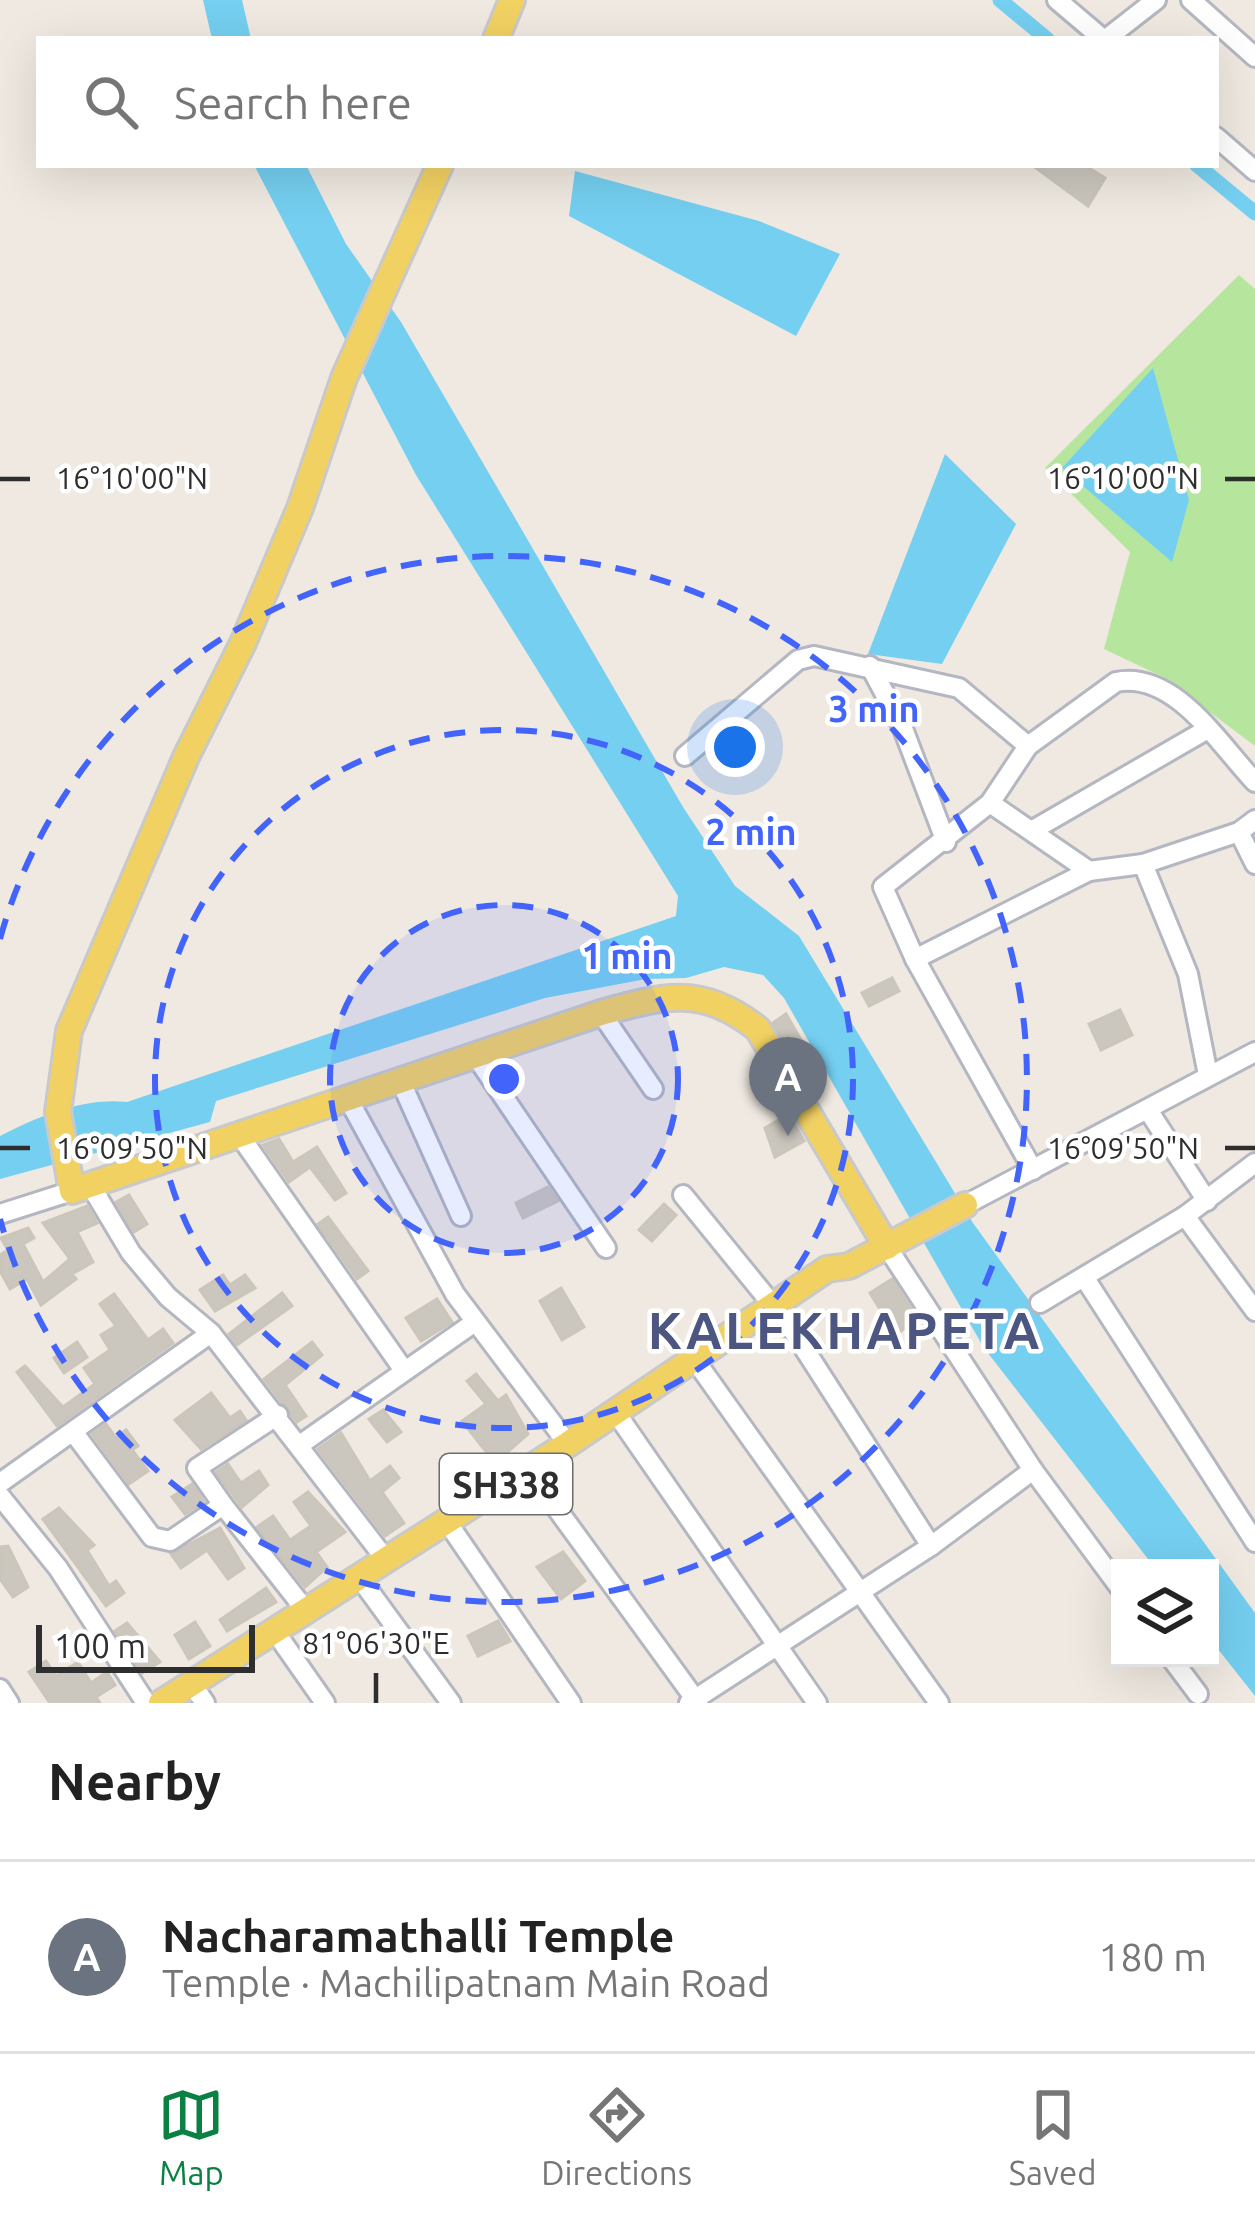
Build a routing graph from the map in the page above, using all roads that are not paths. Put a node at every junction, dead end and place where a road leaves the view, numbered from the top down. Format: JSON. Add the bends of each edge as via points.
{"nodes":[{"id":1,"x":512,"y":0,"type":"edge"},
{"id":2,"x":1057,"y":0,"type":"edge"},
{"id":3,"x":1156,"y":0,"type":"edge"},
{"id":4,"x":1191,"y":0,"type":"edge"},
{"id":5,"x":497,"y":36,"type":"edge"},
{"id":6,"x":1100,"y":36,"type":"edge"},
{"id":7,"x":1108,"y":36,"type":"edge"},
{"id":8,"x":1255,"y":57,"type":"edge"},
{"id":9,"x":1219,"y":140,"type":"edge"},
{"id":10,"x":439,"y":168,"type":"edge"},
{"id":11,"x":1255,"y":171,"type":"edge"},
{"id":12,"x":870,"y":666,"type":"junction"},
{"id":13,"x":1206,"y":730,"type":"junction"},
{"id":14,"x":1028,"y":746,"type":"junction"},
{"id":15,"x":685,"y":756,"type":"dead end"},
{"id":16,"x":1255,"y":782,"type":"edge"},
{"id":17,"x":990,"y":802,"type":"junction"},
{"id":18,"x":1247,"y":826,"type":"edge"},
{"id":19,"x":1033,"y":830,"type":"junction"},
{"id":20,"x":946,"y":842,"type":"junction"},
{"id":21,"x":1143,"y":864,"type":"junction"},
{"id":22,"x":1255,"y":864,"type":"edge"},
{"id":23,"x":1089,"y":871,"type":"junction"},
{"id":24,"x":915,"y":959,"type":"junction"},
{"id":25,"x":601,"y":1013,"type":"junction"},
{"id":26,"x":1255,"y":1052,"type":"edge"},
{"id":27,"x":475,"y":1055,"type":"junction"},
{"id":28,"x":1208,"y":1075,"type":"junction"},
{"id":29,"x":400,"y":1080,"type":"junction"},
{"id":30,"x":653,"y":1089,"type":"dead end"},
{"id":31,"x":347,"y":1097,"type":"junction"},
{"id":32,"x":1148,"y":1110,"type":"junction"},
{"id":33,"x":239,"y":1136,"type":"junction"},
{"id":34,"x":1255,"y":1162,"type":"edge"},
{"id":35,"x":1033,"y":1170,"type":"junction"},
{"id":36,"x":78,"y":1186,"type":"junction"},
{"id":37,"x":683,"y":1195,"type":"dead end"},
{"id":38,"x":1207,"y":1201,"type":"junction"},
{"id":39,"x":965,"y":1205,"type":"joint"},
{"id":40,"x":0,"y":1214,"type":"edge"},
{"id":41,"x":460,"y":1216,"type":"dead end"},
{"id":42,"x":1185,"y":1216,"type":"junction"},
{"id":43,"x":898,"y":1242,"type":"junction"},
{"id":44,"x":606,"y":1247,"type":"dead end"},
{"id":45,"x":1084,"y":1277,"type":"junction"},
{"id":46,"x":1040,"y":1303,"type":"dead end"},
{"id":47,"x":777,"y":1309,"type":"junction"},
{"id":48,"x":1255,"y":1311,"type":"edge"},
{"id":49,"x":475,"y":1322,"type":"junction"},
{"id":50,"x":211,"y":1333,"type":"junction"},
{"id":51,"x":403,"y":1369,"type":"junction"},
{"id":52,"x":702,"y":1370,"type":"junction"},
{"id":53,"x":278,"y":1415,"type":"junction"},
{"id":54,"x":623,"y":1423,"type":"junction"},
{"id":55,"x":74,"y":1433,"type":"junction"},
{"id":56,"x":301,"y":1444,"type":"junction"},
{"id":57,"x":568,"y":1444,"type":"junction"},
{"id":58,"x":1033,"y":1470,"type":"junction"},
{"id":59,"x":536,"y":1480,"type":"junction"},
{"id":60,"x":0,"y":1483,"type":"edge"},
{"id":61,"x":0,"y":1496,"type":"edge"},
{"id":62,"x":223,"y":1505,"type":"junction"},
{"id":63,"x":454,"y":1532,"type":"junction"},
{"id":64,"x":1255,"y":1542,"type":"edge"},
{"id":65,"x":931,"y":1546,"type":"junction"},
{"id":66,"x":387,"y":1561,"type":"junction"},
{"id":67,"x":1111,"y":1576,"type":"edge"},
{"id":68,"x":368,"y":1588,"type":"junction"},
{"id":69,"x":861,"y":1593,"type":"junction"},
{"id":70,"x":307,"y":1612,"type":"junction"},
{"id":71,"x":283,"y":1642,"type":"junction"},
{"id":72,"x":780,"y":1647,"type":"junction"},
{"id":73,"x":1178,"y":1667,"type":"edge"},
{"id":74,"x":0,"y":1689,"type":"edge"},
{"id":75,"x":1198,"y":1694,"type":"dead end"},
{"id":76,"x":196,"y":1700,"type":"edge"},
{"id":77,"x":694,"y":1702,"type":"edge"},
{"id":78,"x":9,"y":1703,"type":"edge"},
{"id":79,"x":146,"y":1703,"type":"edge"},
{"id":80,"x":161,"y":1703,"type":"edge"},
{"id":81,"x":325,"y":1703,"type":"edge"},
{"id":82,"x":451,"y":1703,"type":"edge"},
{"id":83,"x":571,"y":1703,"type":"edge"},
{"id":84,"x":817,"y":1703,"type":"edge"},
{"id":85,"x":939,"y":1703,"type":"edge"}],
"edges":[{"from":1,"to":5,"type":"main road"},
{"from":2,"to":6,"type":"street"},
{"from":3,"to":7,"type":"street"},
{"from":4,"to":8,"type":"street"},
{"from":9,"to":11,"type":"street"},
{"from":10,"to":36,"type":"main road","via":[[344,378],[294,524],[69,1031],[58,1112]]},
{"from":12,"to":14,"type":"street","via":[[959,688]]},
{"from":12,"to":15,"type":"street","via":[[798,660]]},
{"from":12,"to":20,"type":"street"},
{"from":13,"to":14,"type":"street","via":[[1159,685],[1133,678]]},
{"from":13,"to":16,"type":"street"},
{"from":13,"to":19,"type":"street"},
{"from":14,"to":17,"type":"street"},
{"from":17,"to":19,"type":"street"},
{"from":17,"to":20,"type":"street"},
{"from":18,"to":21,"type":"street"},
{"from":18,"to":22,"type":"street"},
{"from":19,"to":23,"type":"street"},
{"from":20,"to":24,"type":"street","via":[[883,887]]},
{"from":21,"to":23,"type":"street"},
{"from":21,"to":28,"type":"street","via":[[1188,974]]},
{"from":23,"to":24,"type":"street"},
{"from":24,"to":35,"type":"street"},
{"from":25,"to":27,"type":"main road"},
{"from":25,"to":30,"type":"street"},
{"from":25,"to":43,"type":"main road","via":[[644,1001],[727,1005],[758,1029]]},
{"from":26,"to":28,"type":"street"},
{"from":27,"to":29,"type":"main road"},
{"from":27,"to":44,"type":"street"},
{"from":28,"to":32,"type":"street"},
{"from":29,"to":31,"type":"main road"},
{"from":29,"to":41,"type":"street"},
{"from":31,"to":33,"type":"main road"},
{"from":31,"to":49,"type":"street"},
{"from":32,"to":35,"type":"street"},
{"from":32,"to":38,"type":"street"},
{"from":33,"to":36,"type":"main road"},
{"from":33,"to":51,"type":"street"},
{"from":34,"to":38,"type":"street"},
{"from":35,"to":39,"type":"street"},
{"from":36,"to":40,"type":"street"},
{"from":36,"to":50,"type":"street","via":[[168,1297]]},
{"from":37,"to":47,"type":"street"},
{"from":38,"to":42,"type":"street"},
{"from":39,"to":43,"type":"main road"},
{"from":42,"to":45,"type":"street"},
{"from":42,"to":48,"type":"street"},
{"from":43,"to":47,"type":"main road","number":"SH338"},
{"from":43,"to":58,"type":"street"},
{"from":45,"to":46,"type":"street"},
{"from":45,"to":64,"type":"street"},
{"from":47,"to":52,"type":"main road","number":"SH338"},
{"from":47,"to":57,"type":"main road","number":"SH338"},
{"from":47,"to":65,"type":"street"},
{"from":49,"to":51,"type":"street"},
{"from":49,"to":57,"type":"street"},
{"from":50,"to":53,"type":"street"},
{"from":50,"to":55,"type":"street"},
{"from":51,"to":56,"type":"street"},
{"from":52,"to":54,"type":"main road","number":"SH338"},
{"from":52,"to":69,"type":"street"},
{"from":53,"to":56,"type":"street"},
{"from":53,"to":62,"type":"street","via":[[197,1468]]},
{"from":54,"to":59,"type":"main road","number":"SH338"},
{"from":54,"to":72,"type":"street"},
{"from":55,"to":60,"type":"street"},
{"from":55,"to":62,"type":"street","via":[[159,1541]]},
{"from":56,"to":66,"type":"street"},
{"from":57,"to":66,"type":"main road","number":"SH338"},
{"from":58,"to":65,"type":"street"},
{"from":58,"to":67,"type":"street"},
{"from":59,"to":63,"type":"main road","number":"SH338"},
{"from":59,"to":77,"type":"street"},
{"from":61,"to":79,"type":"street"},
{"from":62,"to":70,"type":"street"},
{"from":63,"to":68,"type":"main road","number":"SH338"},
{"from":63,"to":83,"type":"street"},
{"from":65,"to":69,"type":"street"},
{"from":66,"to":70,"type":"main road","number":"SH338"},
{"from":68,"to":71,"type":"main road","number":"SH338"},
{"from":68,"to":82,"type":"street"},
{"from":69,"to":72,"type":"street"},
{"from":69,"to":85,"type":"street"},
{"from":70,"to":80,"type":"main road","number":"SH338"},
{"from":71,"to":76,"type":"main road","number":"SH338"},
{"from":71,"to":81,"type":"street"},
{"from":72,"to":77,"type":"street"},
{"from":72,"to":84,"type":"street"},
{"from":73,"to":75,"type":"street"},
{"from":74,"to":78,"type":"street"}]}
